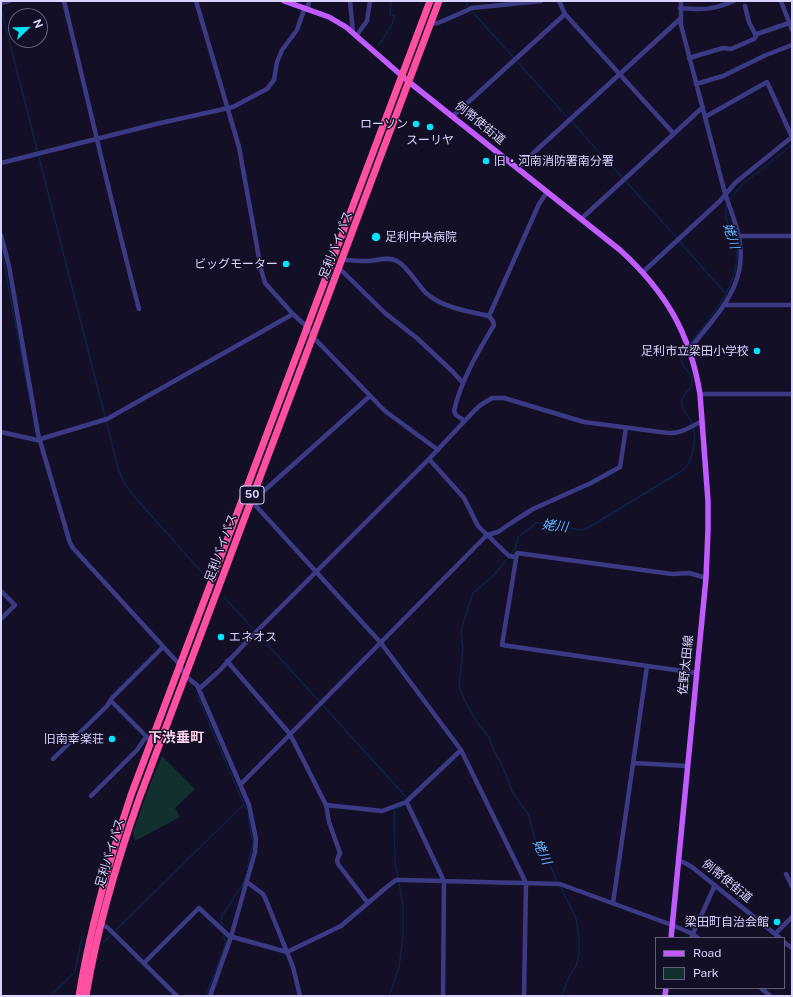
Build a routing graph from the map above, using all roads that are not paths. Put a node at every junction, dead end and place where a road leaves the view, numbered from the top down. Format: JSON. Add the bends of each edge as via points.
{"nodes":[{"id":1,"x":9,"y":1,"type":"edge"},
{"id":2,"x":64,"y":1,"type":"edge"},
{"id":3,"x":196,"y":1,"type":"edge"},
{"id":4,"x":284,"y":1,"type":"edge"},
{"id":5,"x":309,"y":1,"type":"edge"},
{"id":6,"x":350,"y":1,"type":"edge"},
{"id":7,"x":370,"y":1,"type":"edge"},
{"id":8,"x":430,"y":1,"type":"edge"},
{"id":9,"x":439,"y":1,"type":"edge"},
{"id":10,"x":533,"y":1,"type":"edge"},
{"id":11,"x":541,"y":1,"type":"edge"},
{"id":12,"x":559,"y":1,"type":"edge"},
{"id":13,"x":681,"y":1,"type":"edge"},
{"id":14,"x":734,"y":1,"type":"edge"},
{"id":15,"x":781,"y":1,"type":"edge"},
{"id":16,"x":508,"y":2,"type":"edge"},
{"id":17,"x":1,"y":3,"type":"edge"},
{"id":18,"x":745,"y":6,"type":"dead end"},
{"id":19,"x":306,"y":8,"type":"junction"},
{"id":20,"x":680,"y":8,"type":"junction"},
{"id":21,"x":565,"y":14,"type":"junction"},
{"id":22,"x":680,"y":19,"type":"junction"},
{"id":23,"x":789,"y":23,"type":"junction"},
{"id":24,"x":430,"y":24,"type":"junction"},
{"id":25,"x":792,"y":30,"type":"edge"},
{"id":26,"x":355,"y":34,"type":"junction"},
{"id":27,"x":756,"y":36,"type":"junction"},
{"id":28,"x":792,"y":45,"type":"edge"},
{"id":29,"x":689,"y":58,"type":"junction"},
{"id":30,"x":619,"y":74,"type":"junction"},
{"id":31,"x":402,"y":76,"type":"junction"},
{"id":32,"x":409,"y":82,"type":"junction"},
{"id":33,"x":696,"y":84,"type":"junction"},
{"id":34,"x":227,"y":107,"type":"junction"},
{"id":35,"x":703,"y":108,"type":"junction"},
{"id":36,"x":453,"y":116,"type":"junction"},
{"id":37,"x":705,"y":117,"type":"junction"},
{"id":38,"x":674,"y":134,"type":"junction"},
{"id":39,"x":792,"y":137,"type":"edge"},
{"id":40,"x":98,"y":139,"type":"junction"},
{"id":41,"x":1,"y":163,"type":"edge"},
{"id":42,"x":517,"y":168,"type":"junction"},
{"id":43,"x":547,"y":192,"type":"junction"},
{"id":44,"x":726,"y":197,"type":"junction"},
{"id":45,"x":581,"y":218,"type":"junction"},
{"id":46,"x":1,"y":235,"type":"edge"},
{"id":47,"x":740,"y":236,"type":"junction"},
{"id":48,"x":792,"y":236,"type":"edge"},
{"id":49,"x":342,"y":260,"type":"junction"},
{"id":50,"x":339,"y":268,"type":"junction"},
{"id":51,"x":643,"y":272,"type":"junction"},
{"id":52,"x":724,"y":305,"type":"junction"},
{"id":53,"x":792,"y":305,"type":"edge"},
{"id":54,"x":139,"y":309,"type":"dead end"},
{"id":55,"x":292,"y":314,"type":"junction"},
{"id":56,"x":489,"y":316,"type":"junction"},
{"id":57,"x":307,"y":327,"type":"junction"},
{"id":58,"x":313,"y":336,"type":"junction"},
{"id":59,"x":688,"y":347,"type":"junction"},
{"id":60,"x":463,"y":383,"type":"junction"},
{"id":61,"x":700,"y":394,"type":"junction"},
{"id":62,"x":792,"y":394,"type":"edge"},
{"id":63,"x":370,"y":396,"type":"junction"},
{"id":64,"x":465,"y":421,"type":"junction"},
{"id":65,"x":700,"y":422,"type":"junction"},
{"id":66,"x":626,"y":428,"type":"junction"},
{"id":67,"x":1,"y":432,"type":"edge"},
{"id":68,"x":40,"y":439,"type":"junction"},
{"id":69,"x":438,"y":450,"type":"junction"},
{"id":70,"x":429,"y":459,"type":"junction"},
{"id":71,"x":255,"y":496,"type":"junction"},
{"id":72,"x":488,"y":535,"type":"junction"},
{"id":73,"x":515,"y":557,"type":"junction"},
{"id":74,"x":316,"y":572,"type":"junction"},
{"id":75,"x":706,"y":578,"type":"junction"},
{"id":76,"x":1,"y":591,"type":"edge"},
{"id":77,"x":1,"y":619,"type":"edge"},
{"id":78,"x":380,"y":643,"type":"junction"},
{"id":79,"x":163,"y":647,"type":"junction"},
{"id":80,"x":227,"y":661,"type":"junction"},
{"id":81,"x":180,"y":665,"type":"junction"},
{"id":82,"x":647,"y":666,"type":"junction"},
{"id":83,"x":696,"y":673,"type":"junction"},
{"id":84,"x":185,"y":675,"type":"junction"},
{"id":85,"x":199,"y":689,"type":"junction"},
{"id":86,"x":111,"y":701,"type":"junction"},
{"id":87,"x":290,"y":734,"type":"junction"},
{"id":88,"x":149,"y":738,"type":"junction"},
{"id":89,"x":461,"y":750,"type":"junction"},
{"id":90,"x":53,"y":759,"type":"dead end"},
{"id":91,"x":634,"y":763,"type":"junction"},
{"id":92,"x":687,"y":766,"type":"junction"},
{"id":93,"x":240,"y":785,"type":"junction"},
{"id":94,"x":90,"y":796,"type":"dead end"},
{"id":95,"x":406,"y":802,"type":"junction"},
{"id":96,"x":326,"y":806,"type":"junction"},
{"id":97,"x":678,"y":861,"type":"junction"},
{"id":98,"x":786,"y":874,"type":"dead end"},
{"id":99,"x":444,"y":881,"type":"junction"},
{"id":100,"x":247,"y":882,"type":"junction"},
{"id":101,"x":526,"y":883,"type":"junction"},
{"id":102,"x":715,"y":885,"type":"junction"},
{"id":103,"x":792,"y":886,"type":"edge"},
{"id":104,"x":368,"y":903,"type":"junction"},
{"id":105,"x":613,"y":904,"type":"junction"},
{"id":106,"x":792,"y":917,"type":"edge"},
{"id":107,"x":100,"y":924,"type":"junction"},
{"id":108,"x":672,"y":925,"type":"junction"},
{"id":109,"x":775,"y":934,"type":"junction"},
{"id":110,"x":692,"y":936,"type":"edge"},
{"id":111,"x":231,"y":937,"type":"junction"},
{"id":112,"x":671,"y":937,"type":"edge"},
{"id":113,"x":779,"y":937,"type":"edge"},
{"id":114,"x":287,"y":952,"type":"junction"},
{"id":115,"x":144,"y":963,"type":"junction"},
{"id":116,"x":762,"y":989,"type":"edge"},
{"id":117,"x":79,"y":996,"type":"edge"},
{"id":118,"x":86,"y":996,"type":"edge"},
{"id":119,"x":177,"y":996,"type":"edge"},
{"id":120,"x":210,"y":996,"type":"edge"},
{"id":121,"x":300,"y":996,"type":"edge"},
{"id":122,"x":443,"y":996,"type":"edge"},
{"id":123,"x":524,"y":996,"type":"edge"},
{"id":124,"x":770,"y":996,"type":"edge"}],
"edges":[{"from":1,"to":17,"type":"street"},
{"from":2,"to":40,"type":"street"},
{"from":3,"to":34,"type":"street"},
{"from":4,"to":19,"type":"main road","name":"例幣使街道"},
{"from":5,"to":19,"type":"street"},
{"from":6,"to":26,"type":"street"},
{"from":7,"to":26,"type":"street","via":[[367,21]]},
{"from":8,"to":31,"type":"highway","name":"足利バイパス","number":"50"},
{"from":9,"to":24,"type":"highway","name":"足利バイパス","number":"50"},
{"from":10,"to":11,"type":"street"},
{"from":10,"to":16,"type":"street"},
{"from":12,"to":21,"type":"street"},
{"from":13,"to":20,"type":"street"},
{"from":14,"to":20,"type":"street","via":[[702,10]]},
{"from":15,"to":23,"type":"street"},
{"from":16,"to":24,"type":"street","via":[[470,9]]},
{"from":18,"to":27,"type":"street"},
{"from":19,"to":26,"type":"main road","name":"例幣使街道","via":[[329,17]]},
{"from":19,"to":34,"type":"street","via":[[297,30],[282,50],[274,80],[266,89],[233,107]]},
{"from":20,"to":22,"type":"street"},
{"from":21,"to":30,"type":"street"},
{"from":21,"to":36,"type":"street"},
{"from":22,"to":29,"type":"street"},
{"from":22,"to":30,"type":"street"},
{"from":23,"to":25,"type":"street"},
{"from":23,"to":27,"type":"street"},
{"from":24,"to":32,"type":"highway","name":"足利バイパス","number":"50"},
{"from":26,"to":31,"type":"main road","name":"例幣使街道"},
{"from":27,"to":29,"type":"street","via":[[731,49],[722,48]]},
{"from":28,"to":33,"type":"street","via":[[723,76]]},
{"from":29,"to":33,"type":"street"},
{"from":30,"to":38,"type":"street"},
{"from":30,"to":42,"type":"street"},
{"from":31,"to":32,"type":"main road","name":"例幣使街道"},
{"from":31,"to":57,"type":"highway","name":"足利バイパス","number":"50"},
{"from":32,"to":36,"type":"main road","name":"例幣使街道"},
{"from":32,"to":49,"type":"highway","name":"足利バイパス","number":"50"},
{"from":33,"to":35,"type":"street"},
{"from":34,"to":40,"type":"street"},
{"from":34,"to":55,"type":"street","via":[[239,147],[265,283]]},
{"from":35,"to":37,"type":"street"},
{"from":35,"to":38,"type":"street"},
{"from":36,"to":42,"type":"main road","name":"例幣使街道"},
{"from":37,"to":39,"type":"street","via":[[767,82]]},
{"from":37,"to":44,"type":"street"},
{"from":38,"to":45,"type":"street"},
{"from":39,"to":44,"type":"street","via":[[735,183]]},
{"from":40,"to":41,"type":"street"},
{"from":40,"to":54,"type":"street"},
{"from":42,"to":43,"type":"main road","name":"例幣使街道"},
{"from":43,"to":45,"type":"main road","name":"例幣使街道"},
{"from":43,"to":56,"type":"street"},
{"from":44,"to":47,"type":"street"},
{"from":44,"to":51,"type":"street"},
{"from":45,"to":51,"type":"main road","name":"例幣使街道"},
{"from":46,"to":68,"type":"street","via":[[9,266]]},
{"from":47,"to":48,"type":"street"},
{"from":47,"to":52,"type":"street","via":[[739,273]]},
{"from":49,"to":50,"type":"highway","name":"足利バイパス","number":"50"},
{"from":49,"to":56,"type":"street","via":[[397,260],[434,299],[444,305]]},
{"from":50,"to":58,"type":"highway","name":"足利バイパス","number":"50"},
{"from":50,"to":60,"type":"street","via":[[370,300],[418,339]]},
{"from":51,"to":59,"type":"main road","name":"例幣使街道","via":[[669,306]]},
{"from":52,"to":53,"type":"street"},
{"from":52,"to":59,"type":"street"},
{"from":55,"to":57,"type":"street"},
{"from":55,"to":68,"type":"street","via":[[107,419]]},
{"from":56,"to":60,"type":"street","via":[[494,325]]},
{"from":57,"to":58,"type":"street"},
{"from":57,"to":81,"type":"highway","name":"足利バイパス","number":"50"},
{"from":58,"to":63,"type":"street"},
{"from":58,"to":71,"type":"highway","name":"足利バイパス","number":"50"},
{"from":59,"to":61,"type":"main road","name":"例幣使街道"},
{"from":60,"to":64,"type":"street","via":[[454,411]]},
{"from":61,"to":62,"type":"street"},
{"from":61,"to":65,"type":"main road","name":"佐野太田線"},
{"from":63,"to":69,"type":"street","via":[[385,411]]},
{"from":63,"to":71,"type":"street"},
{"from":64,"to":66,"type":"street","via":[[482,404],[498,397],[584,422]]},
{"from":64,"to":69,"type":"street"},
{"from":65,"to":66,"type":"street","via":[[673,434]]},
{"from":65,"to":75,"type":"main road","name":"佐野太田線","via":[[708,501]]},
{"from":66,"to":72,"type":"street","via":[[620,467],[533,509],[498,532]]},
{"from":67,"to":68,"type":"street"},
{"from":68,"to":79,"type":"street","via":[[73,548]]},
{"from":69,"to":70,"type":"street"},
{"from":70,"to":72,"type":"street","via":[[464,498],[478,526]]},
{"from":70,"to":74,"type":"street"},
{"from":71,"to":74,"type":"street","via":[[256,506]]},
{"from":71,"to":84,"type":"highway","name":"足利バイパス","number":"50"},
{"from":72,"to":73,"type":"street","via":[[509,556]]},
{"from":72,"to":78,"type":"street"},
{"from":73,"to":75,"type":"street","via":[[517,553],[672,574],[689,573]]},
{"from":73,"to":82,"type":"street","via":[[502,645]]},
{"from":74,"to":78,"type":"street"},
{"from":74,"to":80,"type":"street"},
{"from":75,"to":83,"type":"main road","name":"佐野太田線"},
{"from":76,"to":77,"type":"street","via":[[15,605]]},
{"from":78,"to":87,"type":"street"},
{"from":78,"to":89,"type":"street"},
{"from":79,"to":81,"type":"street"},
{"from":79,"to":86,"type":"street"},
{"from":80,"to":85,"type":"street"},
{"from":80,"to":87,"type":"street"},
{"from":81,"to":84,"type":"street"},
{"from":81,"to":88,"type":"highway","name":"足利バイパス","number":"50"},
{"from":82,"to":83,"type":"street"},
{"from":82,"to":91,"type":"street"},
{"from":83,"to":92,"type":"main road","name":"佐野太田線"},
{"from":84,"to":85,"type":"street"},
{"from":84,"to":107,"type":"highway","name":"足利バイパス","number":"50","via":[[125,838]]},
{"from":85,"to":93,"type":"street"},
{"from":86,"to":88,"type":"street"},
{"from":86,"to":90,"type":"street"},
{"from":87,"to":93,"type":"street"},
{"from":87,"to":96,"type":"street"},
{"from":88,"to":94,"type":"street"},
{"from":88,"to":117,"type":"highway","name":"足利バイパス","number":"50","via":[[116,840],[95,919]]},
{"from":89,"to":95,"type":"street"},
{"from":89,"to":101,"type":"street"},
{"from":91,"to":92,"type":"street"},
{"from":91,"to":105,"type":"street"},
{"from":92,"to":97,"type":"main road","name":"佐野太田線"},
{"from":93,"to":100,"type":"street","via":[[249,805],[256,846]]},
{"from":95,"to":96,"type":"street","via":[[382,811]]},
{"from":95,"to":99,"type":"street"},
{"from":96,"to":104,"type":"street","via":[[340,853],[338,864]]},
{"from":97,"to":102,"type":"street","name":"例幣使街道","via":[[692,867]]},
{"from":97,"to":108,"type":"main road","name":"佐野太田線"},
{"from":98,"to":103,"type":"street"},
{"from":99,"to":101,"type":"street"},
{"from":99,"to":104,"type":"street","via":[[396,880]]},
{"from":99,"to":122,"type":"street"},
{"from":100,"to":111,"type":"street"},
{"from":100,"to":114,"type":"street","via":[[263,894]]},
{"from":101,"to":105,"type":"street","via":[[560,884]]},
{"from":101,"to":123,"type":"street"},
{"from":102,"to":109,"type":"street","name":"例幣使街道"},
{"from":102,"to":110,"type":"street"},
{"from":104,"to":114,"type":"street","via":[[341,926]]},
{"from":105,"to":108,"type":"street"},
{"from":106,"to":109,"type":"street"},
{"from":107,"to":115,"type":"street","via":[[107,927]]},
{"from":107,"to":118,"type":"highway","name":"足利バイパス","number":"50"},
{"from":108,"to":110,"type":"street"},
{"from":108,"to":112,"type":"main road","name":"佐野太田線"},
{"from":109,"to":113,"type":"street","name":"例幣使街道"},
{"from":111,"to":114,"type":"street"},
{"from":111,"to":115,"type":"street","via":[[199,908]]},
{"from":111,"to":120,"type":"street"},
{"from":114,"to":121,"type":"street"},
{"from":115,"to":119,"type":"street"},
{"from":116,"to":124,"type":"street"}]}
